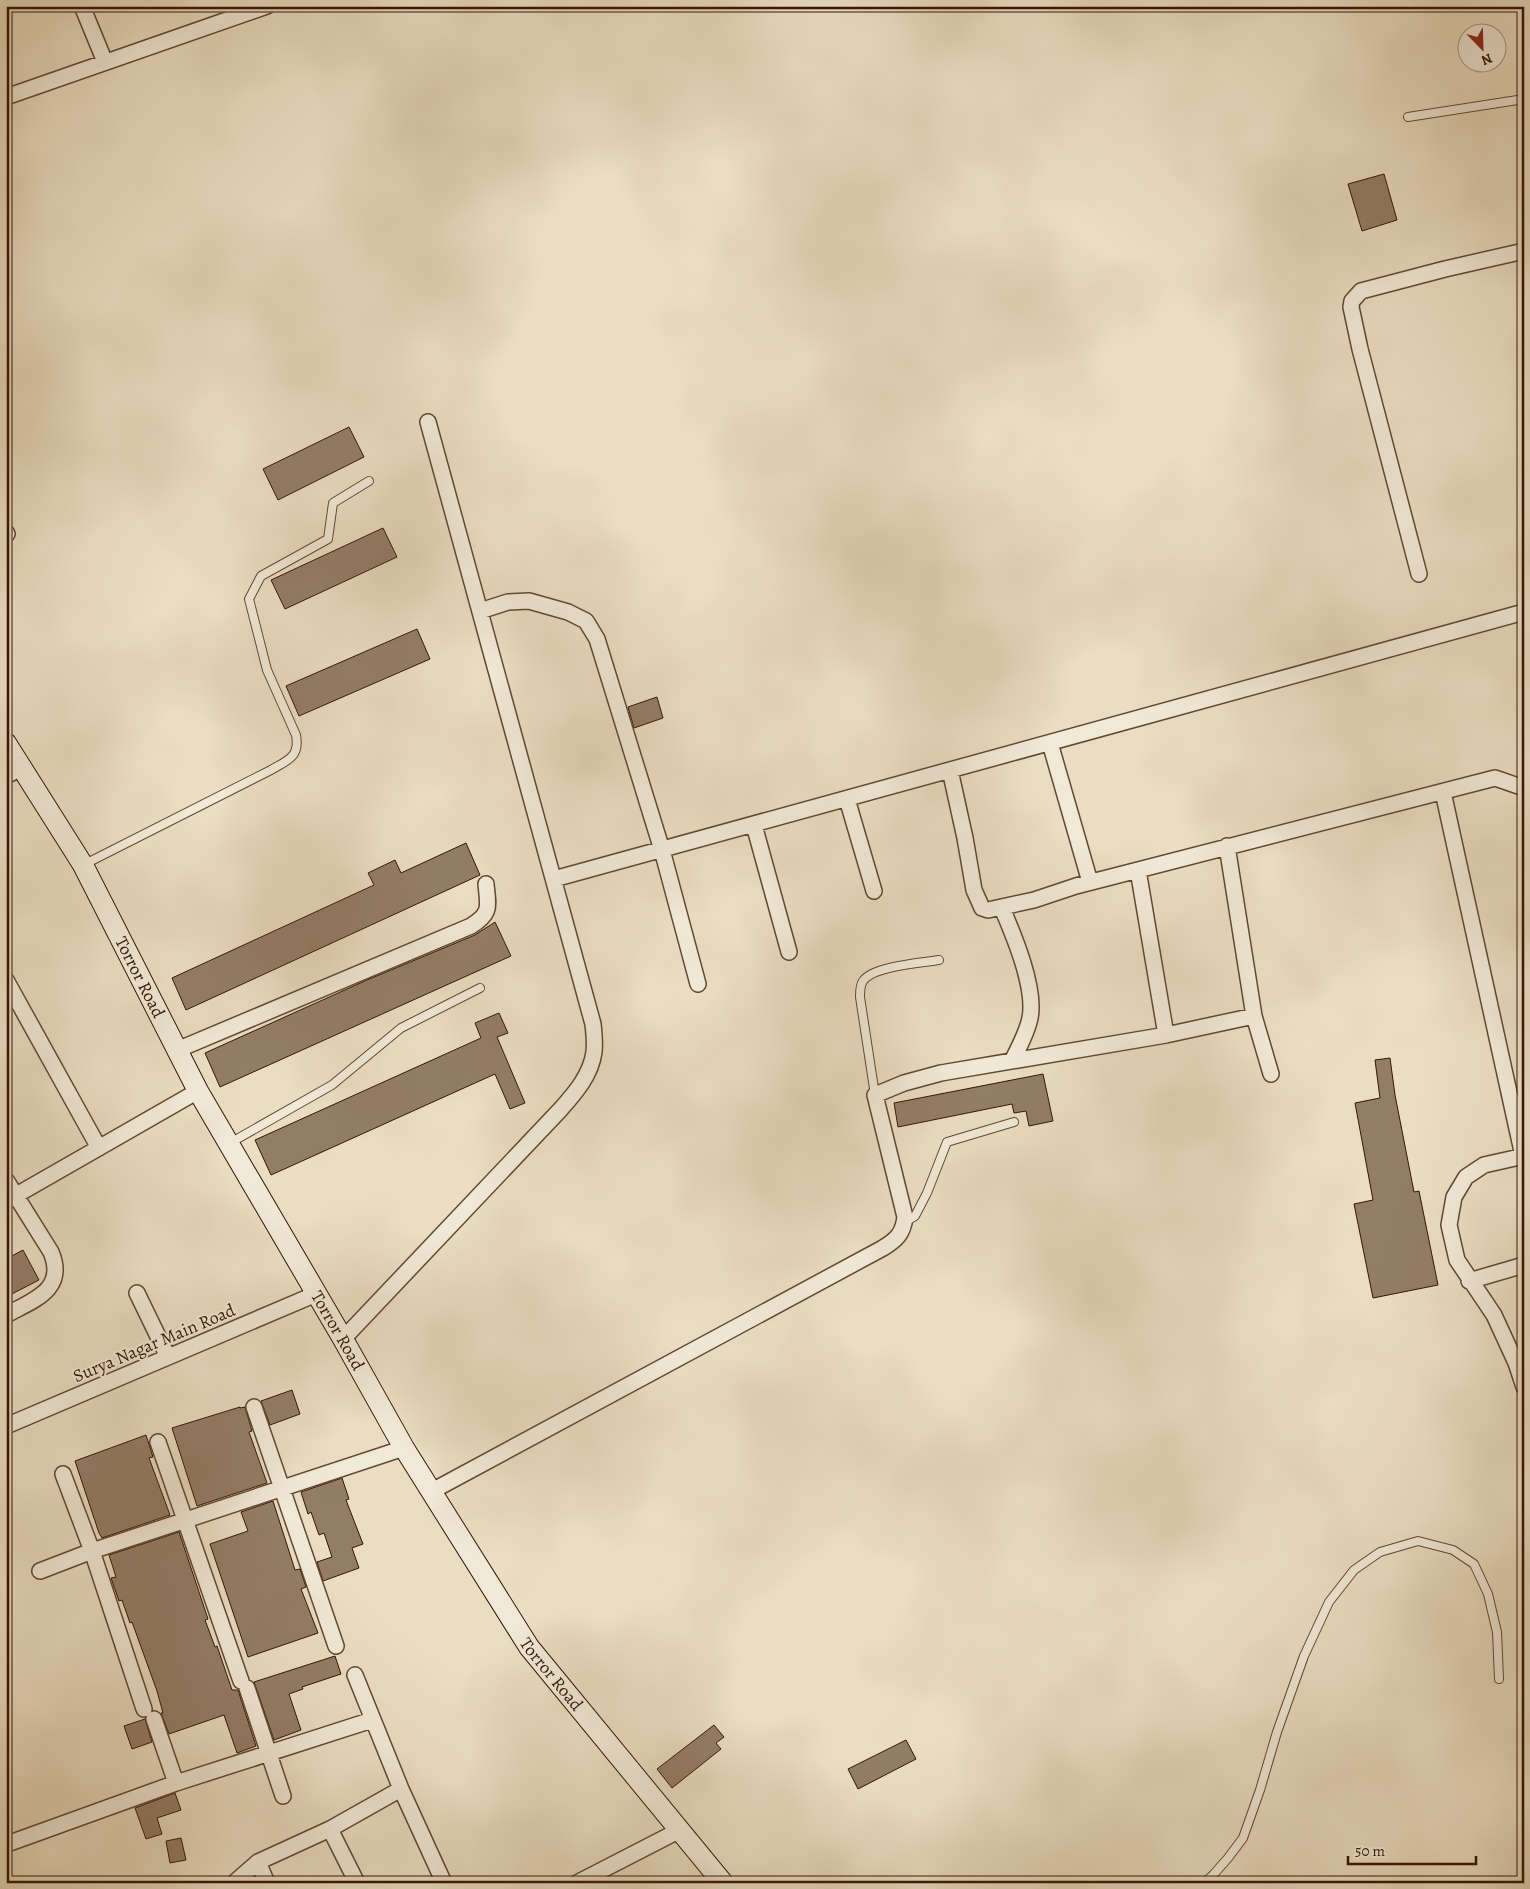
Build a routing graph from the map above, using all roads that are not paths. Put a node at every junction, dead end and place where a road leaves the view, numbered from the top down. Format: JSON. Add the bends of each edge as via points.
{"nodes":[{"id":1,"x":82,"y":6,"type":"edge"},
{"id":2,"x":267,"y":6,"type":"edge"},
{"id":3,"x":105,"y":62,"type":"junction"},
{"id":4,"x":6,"y":97,"type":"edge"},
{"id":5,"x":1524,"y":99,"type":"edge"},
{"id":6,"x":1408,"y":117,"type":"dead end"},
{"id":7,"x":1524,"y":251,"type":"edge"},
{"id":8,"x":428,"y":422,"type":"dead end"},
{"id":9,"x":369,"y":481,"type":"dead end"},
{"id":10,"x":1419,"y":574,"type":"dead end"},
{"id":11,"x":480,"y":611,"type":"junction"},
{"id":12,"x":1524,"y":612,"type":"edge"},
{"id":13,"x":1050,"y":743,"type":"junction"},
{"id":14,"x":6,"y":744,"type":"edge"},
{"id":15,"x":950,"y":770,"type":"junction"},
{"id":16,"x":14,"y":772,"type":"edge"},
{"id":17,"x":1524,"y":788,"type":"edge"},
{"id":18,"x":1443,"y":792,"type":"junction"},
{"id":19,"x":847,"y":799,"type":"junction"},
{"id":20,"x":754,"y":824,"type":"junction"},
{"id":21,"x":1227,"y":846,"type":"junction"},
{"id":22,"x":662,"y":850,"type":"junction"},
{"id":23,"x":83,"y":865,"type":"junction"},
{"id":24,"x":1138,"y":870,"type":"junction"},
{"id":25,"x":554,"y":879,"type":"junction"},
{"id":26,"x":1090,"y":882,"type":"junction"},
{"id":27,"x":486,"y":884,"type":"dead end"},
{"id":28,"x":874,"y":891,"type":"dead end"},
{"id":29,"x":1002,"y":908,"type":"junction"},
{"id":30,"x":789,"y":952,"type":"dead end"},
{"id":31,"x":939,"y":960,"type":"dead end"},
{"id":32,"x":6,"y":980,"type":"edge"},
{"id":33,"x":698,"y":984,"type":"dead end"},
{"id":34,"x":480,"y":988,"type":"dead end"},
{"id":35,"x":1254,"y":1016,"type":"junction"},
{"id":36,"x":1166,"y":1035,"type":"junction"},
{"id":37,"x":177,"y":1050,"type":"junction"},
{"id":38,"x":1012,"y":1061,"type":"junction"},
{"id":39,"x":1271,"y":1074,"type":"dead end"},
{"id":40,"x":198,"y":1091,"type":"junction"},
{"id":41,"x":875,"y":1095,"type":"junction"},
{"id":42,"x":1014,"y":1122,"type":"dead end"},
{"id":43,"x":229,"y":1143,"type":"junction"},
{"id":44,"x":99,"y":1148,"type":"junction"},
{"id":45,"x":1523,"y":1156,"type":"edge"},
{"id":46,"x":6,"y":1180,"type":"edge"},
{"id":47,"x":11,"y":1198,"type":"edge"},
{"id":48,"x":904,"y":1222,"type":"junction"},
{"id":49,"x":1524,"y":1265,"type":"edge"},
{"id":50,"x":1469,"y":1281,"type":"junction"},
{"id":51,"x":137,"y":1293,"type":"dead end"},
{"id":52,"x":316,"y":1294,"type":"junction"},
{"id":53,"x":6,"y":1315,"type":"edge"},
{"id":54,"x":343,"y":1339,"type":"junction"},
{"id":55,"x":168,"y":1357,"type":"junction"},
{"id":56,"x":1524,"y":1387,"type":"edge"},
{"id":57,"x":254,"y":1408,"type":"dead end"},
{"id":58,"x":6,"y":1426,"type":"edge"},
{"id":59,"x":158,"y":1442,"type":"dead end"},
{"id":60,"x":404,"y":1448,"type":"junction"},
{"id":61,"x":63,"y":1474,"type":"dead end"},
{"id":62,"x":282,"y":1488,"type":"junction"},
{"id":63,"x":432,"y":1491,"type":"junction"},
{"id":64,"x":185,"y":1520,"type":"junction"},
{"id":65,"x":92,"y":1551,"type":"junction"},
{"id":66,"x":40,"y":1571,"type":"dead end"},
{"id":67,"x":336,"y":1646,"type":"dead end"},
{"id":68,"x":355,"y":1675,"type":"dead end"},
{"id":69,"x":1499,"y":1678,"type":"dead end"},
{"id":70,"x":372,"y":1720,"type":"junction"},
{"id":71,"x":268,"y":1754,"type":"junction"},
{"id":72,"x":176,"y":1783,"type":"junction"},
{"id":73,"x":401,"y":1789,"type":"junction"},
{"id":74,"x":283,"y":1796,"type":"dead end"},
{"id":75,"x":330,"y":1829,"type":"junction"},
{"id":76,"x":680,"y":1830,"type":"junction"},
{"id":77,"x":7,"y":1844,"type":"edge"},
{"id":78,"x":258,"y":1862,"type":"junction"},
{"id":79,"x":234,"y":1883,"type":"edge"},
{"id":80,"x":267,"y":1883,"type":"edge"},
{"id":81,"x":357,"y":1883,"type":"edge"},
{"id":82,"x":444,"y":1883,"type":"edge"},
{"id":83,"x":576,"y":1883,"type":"edge"},
{"id":84,"x":723,"y":1883,"type":"edge"},
{"id":85,"x":1204,"y":1883,"type":"edge"}],
"edges":[{"from":1,"to":3,"type":"street"},
{"from":2,"to":3,"type":"street"},
{"from":3,"to":4,"type":"street"},
{"from":5,"to":6,"type":"lane"},
{"from":7,"to":10,"type":"street","via":[[1361,291],[1352,301],[1360,349]]},
{"from":8,"to":11,"type":"street"},
{"from":9,"to":23,"type":"lane","via":[[333,503],[328,539],[261,576],[249,599],[267,670],[296,735],[298,744],[293,755],[272,770]]},
{"from":11,"to":22,"type":"street","via":[[508,602],[529,602],[568,612],[586,621],[596,639]]},
{"from":11,"to":25,"type":"street"},
{"from":12,"to":13,"type":"street"},
{"from":13,"to":15,"type":"street"},
{"from":13,"to":26,"type":"street"},
{"from":14,"to":16,"type":"street","name":"Torror Road"},
{"from":15,"to":19,"type":"street"},
{"from":15,"to":29,"type":"street","via":[[978,902],[988,910]]},
{"from":16,"to":23,"type":"street","name":"Torror Road"},
{"from":17,"to":18,"type":"street","via":[[1495,778]]},
{"from":18,"to":21,"type":"street"},
{"from":18,"to":45,"type":"street"},
{"from":19,"to":20,"type":"street"},
{"from":19,"to":28,"type":"street"},
{"from":20,"to":22,"type":"street"},
{"from":20,"to":30,"type":"street"},
{"from":21,"to":24,"type":"street"},
{"from":21,"to":35,"type":"street"},
{"from":22,"to":25,"type":"street"},
{"from":22,"to":33,"type":"street"},
{"from":23,"to":37,"type":"street","name":"Torror Road"},
{"from":24,"to":26,"type":"street"},
{"from":24,"to":36,"type":"street"},
{"from":25,"to":54,"type":"street","via":[[594,1024],[594,1052],[589,1072],[560,1110]]},
{"from":26,"to":29,"type":"street"},
{"from":27,"to":37,"type":"street","via":[[488,908],[483,918],[471,926]]},
{"from":29,"to":38,"type":"street","via":[[1017,943],[1030,994],[1026,1033]]},
{"from":31,"to":41,"type":"lane","via":[[880,970],[862,983],[860,996]]},
{"from":32,"to":44,"type":"street"},
{"from":34,"to":43,"type":"lane","via":[[401,1028],[332,1085]]},
{"from":35,"to":36,"type":"street"},
{"from":35,"to":39,"type":"street"},
{"from":36,"to":38,"type":"street"},
{"from":37,"to":40,"type":"street","name":"Torror Road"},
{"from":38,"to":41,"type":"street","via":[[941,1073]]},
{"from":40,"to":43,"type":"street","name":"Torror Road"},
{"from":40,"to":44,"type":"street"},
{"from":41,"to":48,"type":"street","via":[[902,1202]]},
{"from":42,"to":48,"type":"lane","via":[[947,1142],[927,1194],[915,1216]]},
{"from":43,"to":52,"type":"street","name":"Torror Road"},
{"from":44,"to":47,"type":"street"},
{"from":45,"to":50,"type":"street","via":[[1484,1165],[1466,1177],[1454,1197],[1449,1225],[1457,1260]]},
{"from":46,"to":47,"type":"street"},
{"from":47,"to":53,"type":"street","via":[[51,1252],[56,1264],[47,1292]]},
{"from":48,"to":63,"type":"street","via":[[898,1239],[883,1248]]},
{"from":49,"to":50,"type":"street"},
{"from":50,"to":56,"type":"street","via":[[1494,1316]]},
{"from":51,"to":55,"type":"street"},
{"from":52,"to":54,"type":"street","name":"Torror Road"},
{"from":52,"to":55,"type":"street","name":"Surya Nagar Main Road"},
{"from":54,"to":60,"type":"street","name":"Torror Road"},
{"from":55,"to":58,"type":"street","name":"Surya Nagar Main Road"},
{"from":57,"to":62,"type":"street"},
{"from":59,"to":64,"type":"street"},
{"from":60,"to":62,"type":"street"},
{"from":60,"to":63,"type":"street","name":"Torror Road"},
{"from":61,"to":65,"type":"street"},
{"from":62,"to":64,"type":"street"},
{"from":62,"to":67,"type":"street"},
{"from":63,"to":76,"type":"street","name":"Torror Road","via":[[529,1647]]},
{"from":64,"to":65,"type":"street"},
{"from":64,"to":71,"type":"street"},
{"from":65,"to":66,"type":"street"},
{"from":65,"to":72,"type":"street"},
{"from":68,"to":70,"type":"street"},
{"from":69,"to":85,"type":"lane","via":[[1497,1632],[1488,1594],[1474,1564],[1453,1550],[1418,1542],[1380,1552],[1354,1570],[1329,1602],[1304,1656],[1243,1838]]},
{"from":70,"to":71,"type":"street"},
{"from":70,"to":73,"type":"street"},
{"from":71,"to":72,"type":"street"},
{"from":71,"to":74,"type":"street"},
{"from":72,"to":77,"type":"street"},
{"from":73,"to":75,"type":"street"},
{"from":73,"to":82,"type":"street"},
{"from":75,"to":78,"type":"street"},
{"from":75,"to":81,"type":"street"},
{"from":76,"to":83,"type":"street"},
{"from":76,"to":84,"type":"street","name":"Torror Road"},
{"from":78,"to":79,"type":"street"},
{"from":78,"to":80,"type":"street"}]}
